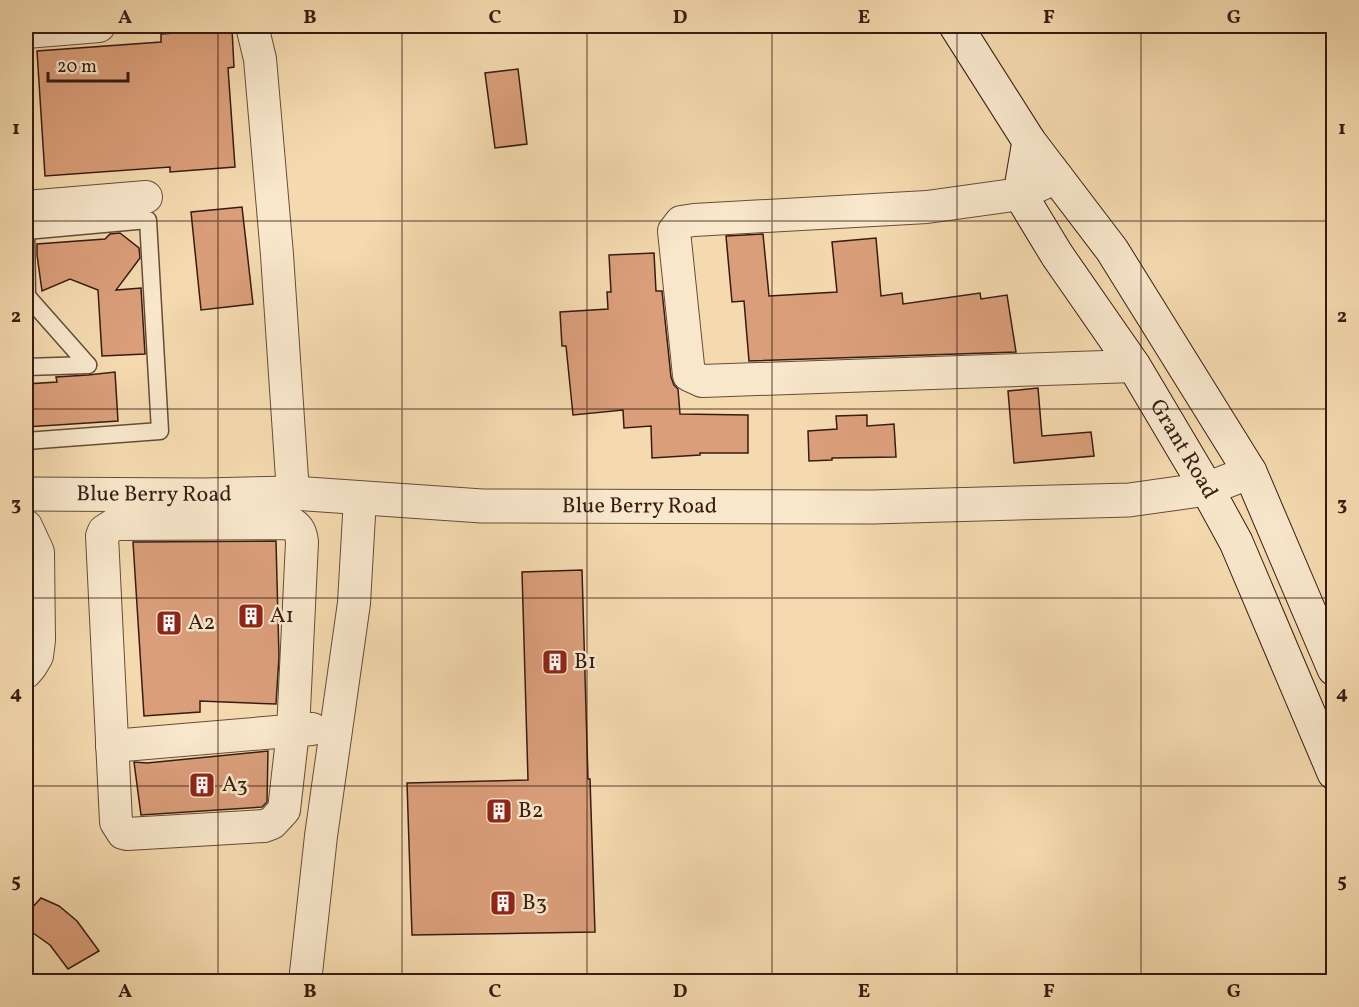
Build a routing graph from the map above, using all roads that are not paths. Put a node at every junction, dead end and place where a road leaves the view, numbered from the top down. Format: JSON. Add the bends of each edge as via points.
{"nodes":[{"id":1,"x":99,"y":26,"type":"edge"},
{"id":2,"x":252,"y":26,"type":"edge"},
{"id":3,"x":956,"y":26,"type":"edge"},
{"id":4,"x":26,"y":32,"type":"edge"},
{"id":5,"x":1029,"y":141,"type":"junction"},
{"id":6,"x":1057,"y":177,"type":"junction"},
{"id":7,"x":1020,"y":194,"type":"junction"},
{"id":8,"x":146,"y":197,"type":"dead end"},
{"id":9,"x":26,"y":207,"type":"edge"},
{"id":10,"x":1134,"y":366,"type":"junction"},
{"id":11,"x":26,"y":367,"type":"edge"},
{"id":12,"x":26,"y":441,"type":"edge"},
{"id":13,"x":1250,"y":472,"type":"junction"},
{"id":14,"x":1207,"y":489,"type":"junction"},
{"id":15,"x":32,"y":493,"type":"edge"},
{"id":16,"x":293,"y":493,"type":"junction"},
{"id":17,"x":360,"y":498,"type":"junction"},
{"id":18,"x":28,"y":535,"type":"edge"},
{"id":19,"x":1331,"y":654,"type":"edge"},
{"id":20,"x":26,"y":672,"type":"edge"},
{"id":21,"x":336,"y":728,"type":"junction"},
{"id":22,"x":293,"y":731,"type":"junction"},
{"id":23,"x":112,"y":746,"type":"junction"},
{"id":24,"x":1334,"y":772,"type":"edge"},
{"id":25,"x":305,"y":981,"type":"edge"}],
"edges":[{"from":1,"to":4,"type":"street"},
{"from":2,"to":16,"type":"street","via":[[260,58]]},
{"from":3,"to":5,"type":"main road","name":"Grant Road"},
{"from":5,"to":6,"type":"main road","name":"Grant Road"},
{"from":5,"to":7,"type":"main road"},
{"from":6,"to":7,"type":"street"},
{"from":6,"to":13,"type":"main road","name":"Grant Road","via":[[1118,259]]},
{"from":7,"to":10,"type":"main road","name":"Grant Road"},
{"from":7,"to":10,"type":"street","via":[[927,207],[681,222],[674,231],[689,375],[702,381]]},
{"from":8,"to":9,"type":"street"},
{"from":10,"to":14,"type":"main road","name":"Grant Road"},
{"from":11,"to":12,"type":"lane","via":[[88,364],[27,296],[26,231],[148,220],[159,431]]},
{"from":13,"to":14,"type":"main road","name":"Blue Berry Road"},
{"from":13,"to":19,"type":"main road","name":"Grant Road"},
{"from":14,"to":17,"type":"main road","name":"Blue Berry Road","via":[[1129,500],[873,507],[482,506]]},
{"from":14,"to":24,"type":"main road","name":"Grant Road","via":[[1236,542]]},
{"from":15,"to":16,"type":"main road","name":"Blue Berry Road"},
{"from":15,"to":18,"type":"street","via":[[40,516]]},
{"from":16,"to":17,"type":"main road","name":"Blue Berry Road"},
{"from":17,"to":21,"type":"street","via":[[354,603]]},
{"from":18,"to":20,"type":"street","via":[[38,552],[39,640],[37,656]]},
{"from":21,"to":22,"type":"street"},
{"from":21,"to":25,"type":"street"},
{"from":22,"to":23,"type":"street"},
{"from":22,"to":23,"type":"street","via":[[284,810],[264,826],[123,833],[116,822]]},
{"from":22,"to":23,"type":"street","via":[[302,542],[296,526],[115,524],[102,536]]}]}
